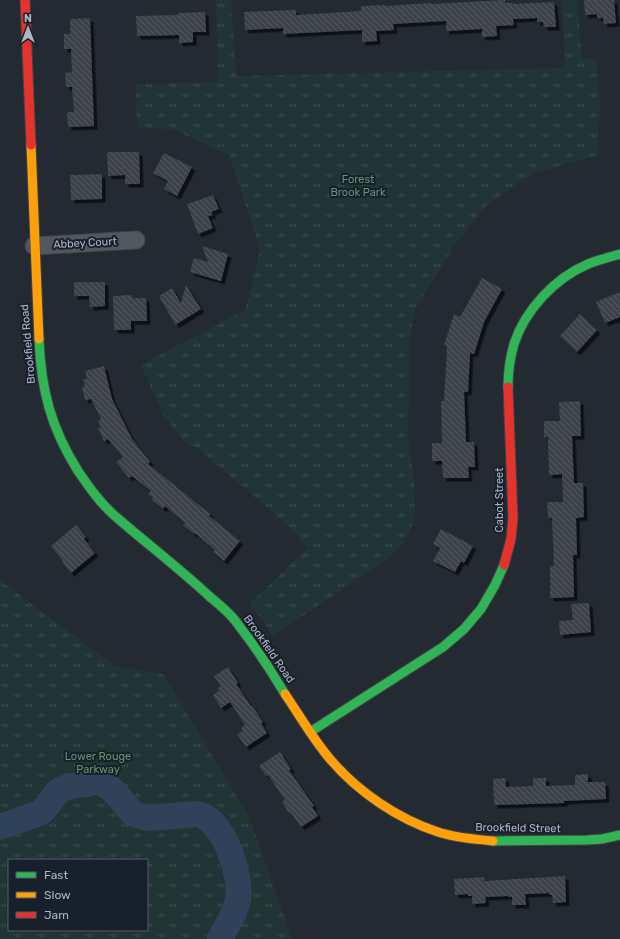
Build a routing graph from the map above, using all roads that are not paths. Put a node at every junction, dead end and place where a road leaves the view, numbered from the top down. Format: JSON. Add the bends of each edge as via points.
{"nodes":[{"id":1,"x":25,"y":0,"type":"edge"},
{"id":2,"x":136,"y":240,"type":"dead end"},
{"id":3,"x":34,"y":246,"type":"junction"},
{"id":4,"x":620,"y":254,"type":"edge"},
{"id":5,"x":310,"y":732,"type":"junction"},
{"id":6,"x":620,"y":835,"type":"edge"}],
"edges":[{"from":1,"to":3,"type":"street","name":"Brookfield Road"},
{"from":2,"to":3,"type":"street","name":"Abbey Court"},
{"from":3,"to":5,"type":"street","name":"Brookfield Road","via":[[42,378],[53,422],[70,458],[88,486],[114,515],[232,617],[256,648]]},
{"from":4,"to":5,"type":"street","name":"Cabot Street","via":[[576,269],[556,283],[539,300],[515,342],[508,376],[513,518],[511,539],[496,585],[481,609],[464,629],[443,646]]},
{"from":5,"to":6,"type":"street","name":"Brookfield Street","via":[[330,759],[367,793],[392,811],[439,832],[495,841],[587,840]]}]}
